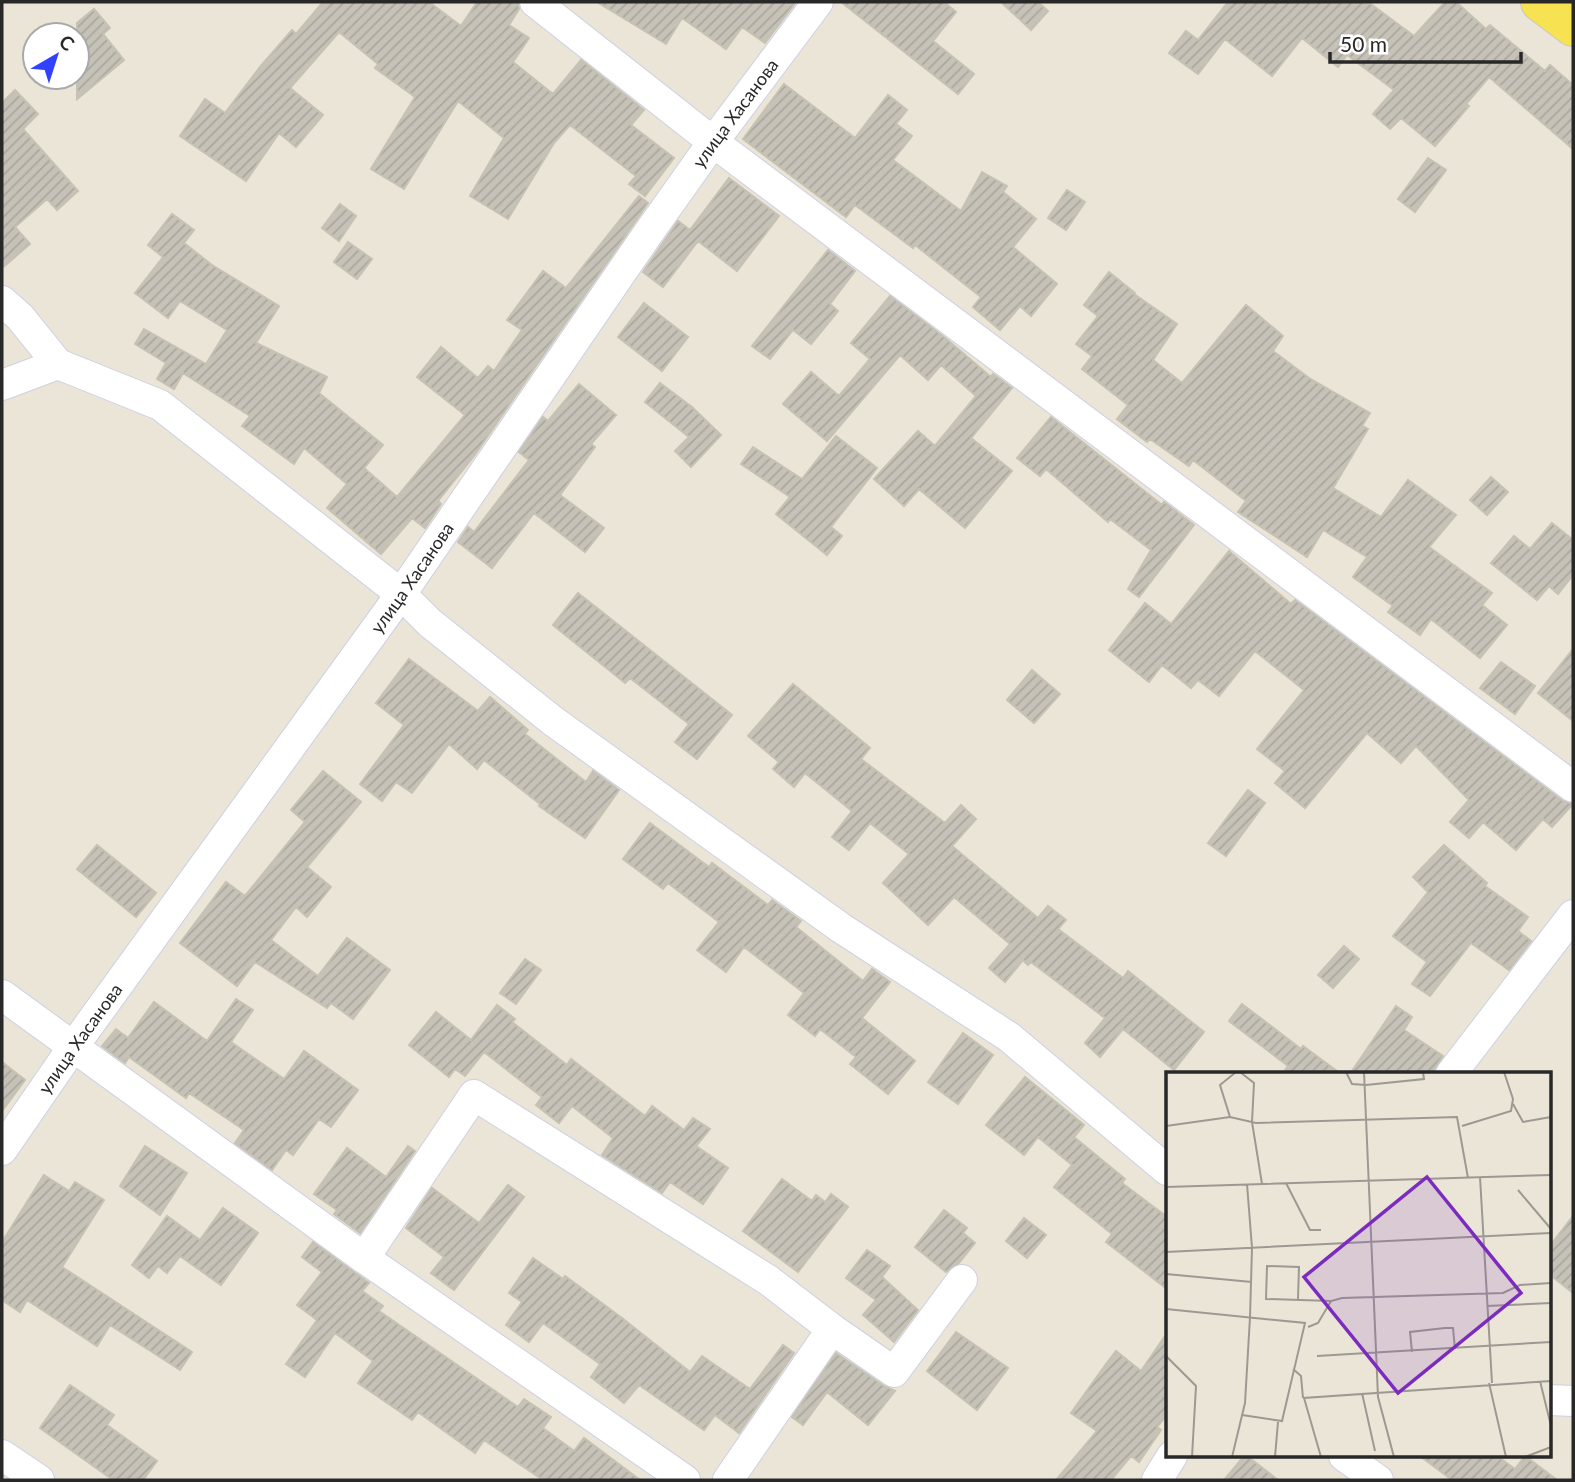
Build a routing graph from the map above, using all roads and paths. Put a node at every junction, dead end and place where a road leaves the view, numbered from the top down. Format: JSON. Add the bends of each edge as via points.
{"nodes":[{"id":1,"x":535,"y":2,"type":"edge"},
{"id":2,"x":818,"y":2,"type":"edge"},
{"id":3,"x":1540,"y":2,"type":"edge"},
{"id":4,"x":1573,"y":27,"type":"edge"},
{"id":5,"x":713,"y":142,"type":"junction"},
{"id":6,"x":2,"y":301,"type":"edge"},
{"id":7,"x":58,"y":364,"type":"junction"},
{"id":8,"x":2,"y":385,"type":"edge"},
{"id":9,"x":401,"y":594,"type":"junction"},
{"id":10,"x":1573,"y":787,"type":"edge"},
{"id":11,"x":1573,"y":915,"type":"edge"},
{"id":12,"x":2,"y":995,"type":"edge"},
{"id":13,"x":73,"y":1047,"type":"junction"},
{"id":14,"x":1453,"y":1072,"type":"edge"},
{"id":15,"x":2,"y":1150,"type":"edge"},
{"id":16,"x":1166,"y":1169,"type":"edge"},
{"id":17,"x":364,"y":1258,"type":"junction"},
{"id":18,"x":961,"y":1280,"type":"dead end"},
{"id":19,"x":832,"y":1329,"type":"junction"},
{"id":20,"x":1550,"y":1400,"type":"edge"},
{"id":21,"x":1573,"y":1401,"type":"edge"},
{"id":22,"x":2,"y":1455,"type":"edge"},
{"id":23,"x":1171,"y":1458,"type":"edge"},
{"id":24,"x":1347,"y":1458,"type":"edge"},
{"id":25,"x":39,"y":1480,"type":"edge"},
{"id":26,"x":685,"y":1480,"type":"edge"},
{"id":27,"x":727,"y":1480,"type":"edge"},
{"id":28,"x":1157,"y":1480,"type":"edge"},
{"id":29,"x":1378,"y":1480,"type":"edge"}],
"edges":[{"from":1,"to":5,"type":"street"},
{"from":2,"to":5,"type":"street","name":"улица Хасанова"},
{"from":3,"to":4,"type":"main road"},
{"from":5,"to":9,"type":"street","name":"улица Хасанова"},
{"from":5,"to":10,"type":"street"},
{"from":6,"to":7,"type":"street"},
{"from":7,"to":8,"type":"street"},
{"from":7,"to":9,"type":"street","via":[[160,405]]},
{"from":9,"to":13,"type":"street","name":"улица Хасанова"},
{"from":9,"to":16,"type":"street","via":[[430,623],[564,729],[842,928],[1009,1037]]},
{"from":11,"to":14,"type":"street"},
{"from":12,"to":13,"type":"street"},
{"from":13,"to":15,"type":"street","name":"улица Хасанова"},
{"from":13,"to":17,"type":"street"},
{"from":17,"to":19,"type":"street","via":[[474,1095],[768,1280]]},
{"from":17,"to":26,"type":"street"},
{"from":18,"to":19,"type":"street","via":[[894,1373]]},
{"from":19,"to":27,"type":"street"},
{"from":20,"to":21,"type":"street"},
{"from":22,"to":25,"type":"street"},
{"from":23,"to":28,"type":"street"},
{"from":24,"to":29,"type":"street"}]}
